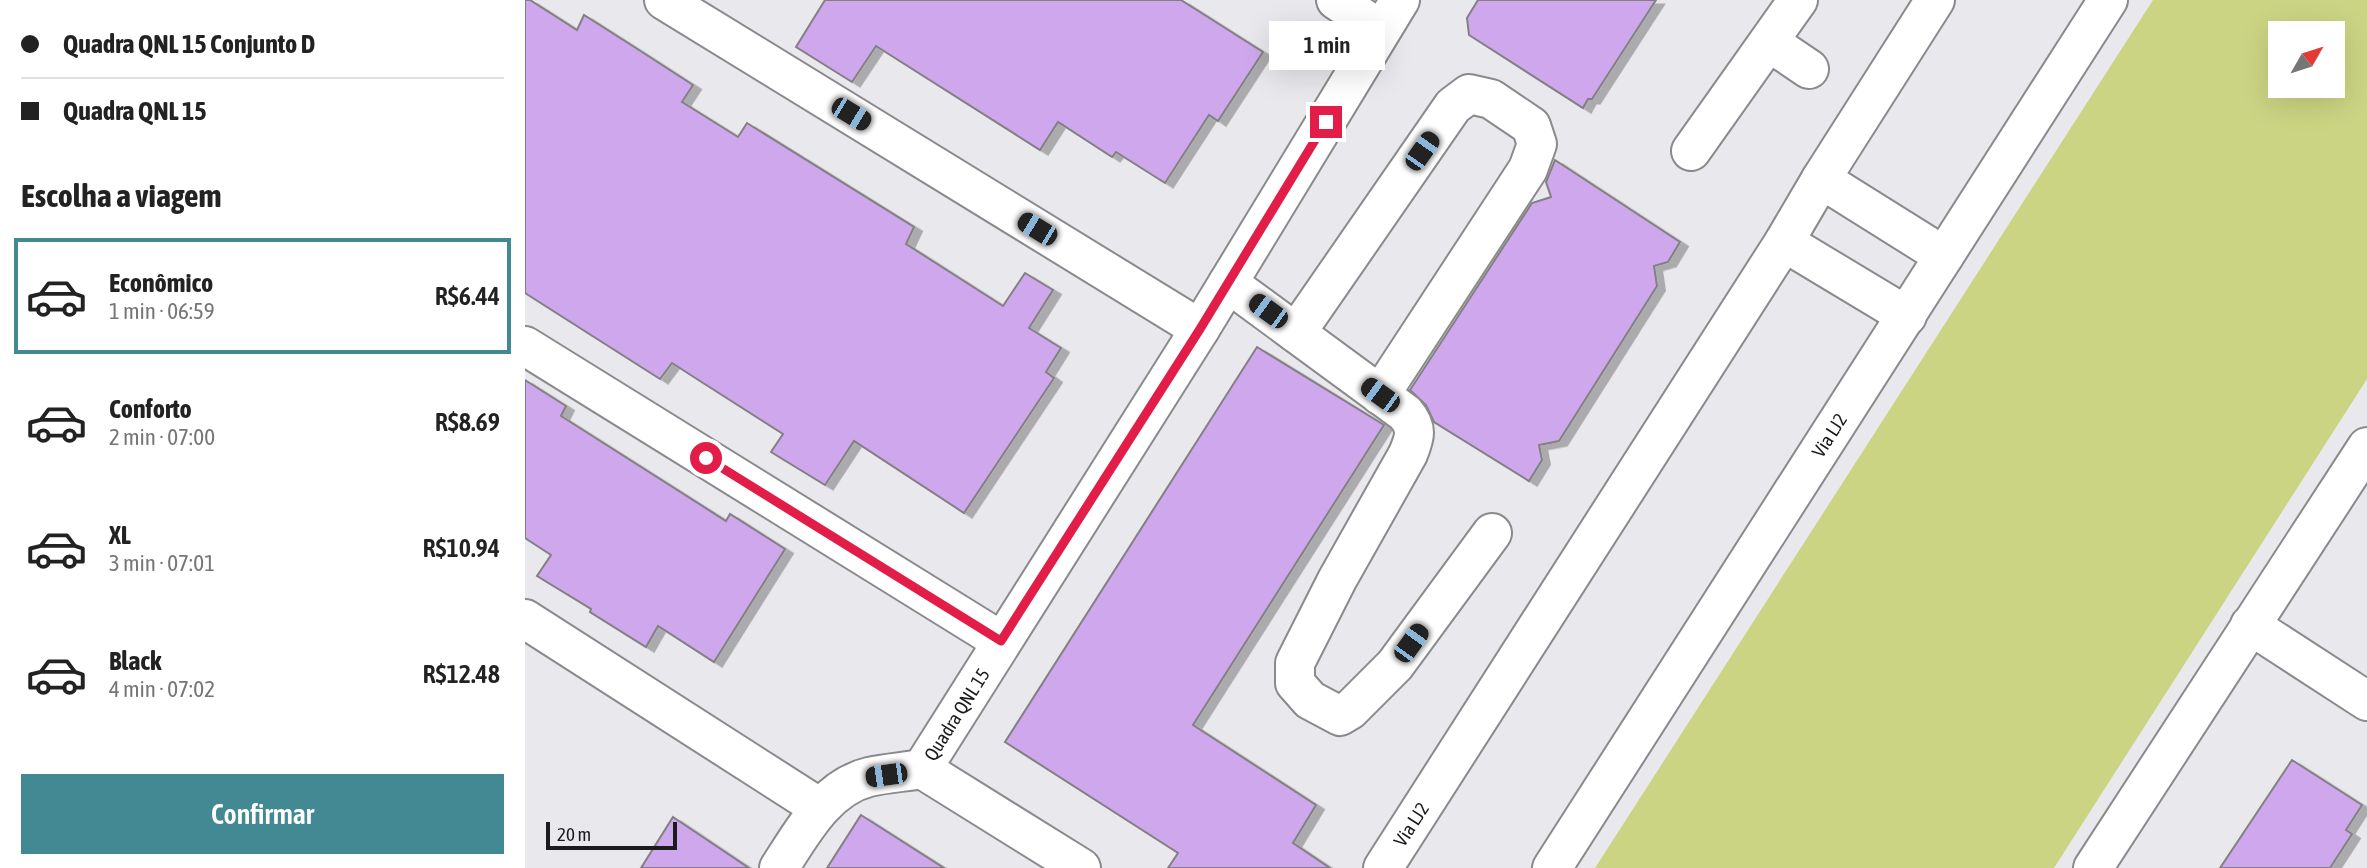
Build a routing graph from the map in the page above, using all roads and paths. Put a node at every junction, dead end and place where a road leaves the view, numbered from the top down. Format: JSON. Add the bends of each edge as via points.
{"nodes":[{"id":1,"x":664,"y":0,"type":"edge"},
{"id":2,"x":1336,"y":0,"type":"edge"},
{"id":3,"x":1798,"y":0,"type":"edge"},
{"id":4,"x":1935,"y":0,"type":"edge"},
{"id":5,"x":2108,"y":0,"type":"edge"},
{"id":6,"x":1391,"y":15,"type":"edge"},
{"id":7,"x":1769,"y":43,"type":"junction"},
{"id":8,"x":1809,"y":69,"type":"dead end"},
{"id":9,"x":1692,"y":151,"type":"dead end"},
{"id":10,"x":1821,"y":178,"type":"junction"},
{"id":11,"x":1784,"y":242,"type":"junction"},
{"id":12,"x":1944,"y":256,"type":"junction"},
{"id":13,"x":1228,"y":283,"type":"junction"},
{"id":14,"x":1907,"y":316,"type":"junction"},
{"id":15,"x":1200,"y":329,"type":"junction"},
{"id":16,"x":1296,"y":333,"type":"junction"},
{"id":17,"x":525,"y":346,"type":"edge"},
{"id":18,"x":1380,"y":395,"type":"junction"},
{"id":19,"x":2367,"y":447,"type":"edge"},
{"id":20,"x":1492,"y":533,"type":"dead end"},
{"id":21,"x":525,"y":618,"type":"edge"},
{"id":22,"x":2250,"y":625,"type":"junction"},
{"id":23,"x":1001,"y":641,"type":"junction"},
{"id":24,"x":2367,"y":701,"type":"edge"},
{"id":25,"x":922,"y":769,"type":"junction"},
{"id":26,"x":820,"y":808,"type":"junction"},
{"id":27,"x":779,"y":868,"type":"edge"},
{"id":28,"x":1081,"y":868,"type":"edge"},
{"id":29,"x":1383,"y":868,"type":"edge"},
{"id":30,"x":1552,"y":868,"type":"edge"},
{"id":31,"x":2093,"y":868,"type":"edge"}],
"edges":[{"from":1,"to":15,"type":"street"},
{"from":2,"to":6,"type":"street"},
{"from":3,"to":7,"type":"street"},
{"from":4,"to":10,"type":"street","name":"Via LJ2"},
{"from":5,"to":12,"type":"street","name":"Via LJ2"},
{"from":6,"to":13,"type":"street","name":"Quadra QNL 15"},
{"from":7,"to":8,"type":"street"},
{"from":7,"to":9,"type":"street"},
{"from":10,"to":11,"type":"street","name":"Via LJ2"},
{"from":10,"to":12,"type":"street"},
{"from":11,"to":14,"type":"street"},
{"from":11,"to":29,"type":"street","name":"Via LJ2"},
{"from":12,"to":14,"type":"street","name":"Via LJ2"},
{"from":13,"to":15,"type":"street","name":"Quadra QNL 15"},
{"from":13,"to":16,"type":"street"},
{"from":14,"to":30,"type":"street","name":"Via LJ2"},
{"from":15,"to":23,"type":"street","name":"Quadra QNL 15"},
{"from":16,"to":18,"type":"street"},
{"from":16,"to":18,"type":"street","via":[[1453,106],[1469,94],[1491,99],[1531,126],[1537,144],[1528,169]]},
{"from":17,"to":23,"type":"street"},
{"from":18,"to":20,"type":"street","via":[[1405,413],[1415,434],[1409,454],[1295,663],[1295,682],[1310,700],[1340,716],[1350,710],[1395,665]]},
{"from":19,"to":22,"type":"street"},
{"from":21,"to":26,"type":"street"},
{"from":22,"to":24,"type":"street"},
{"from":22,"to":31,"type":"street"},
{"from":23,"to":25,"type":"street","name":"Quadra QNL 15"},
{"from":25,"to":26,"type":"street","via":[[867,778],[844,788]]},
{"from":25,"to":28,"type":"street","name":"Quadra QNL 15"},
{"from":26,"to":27,"type":"street"}]}
